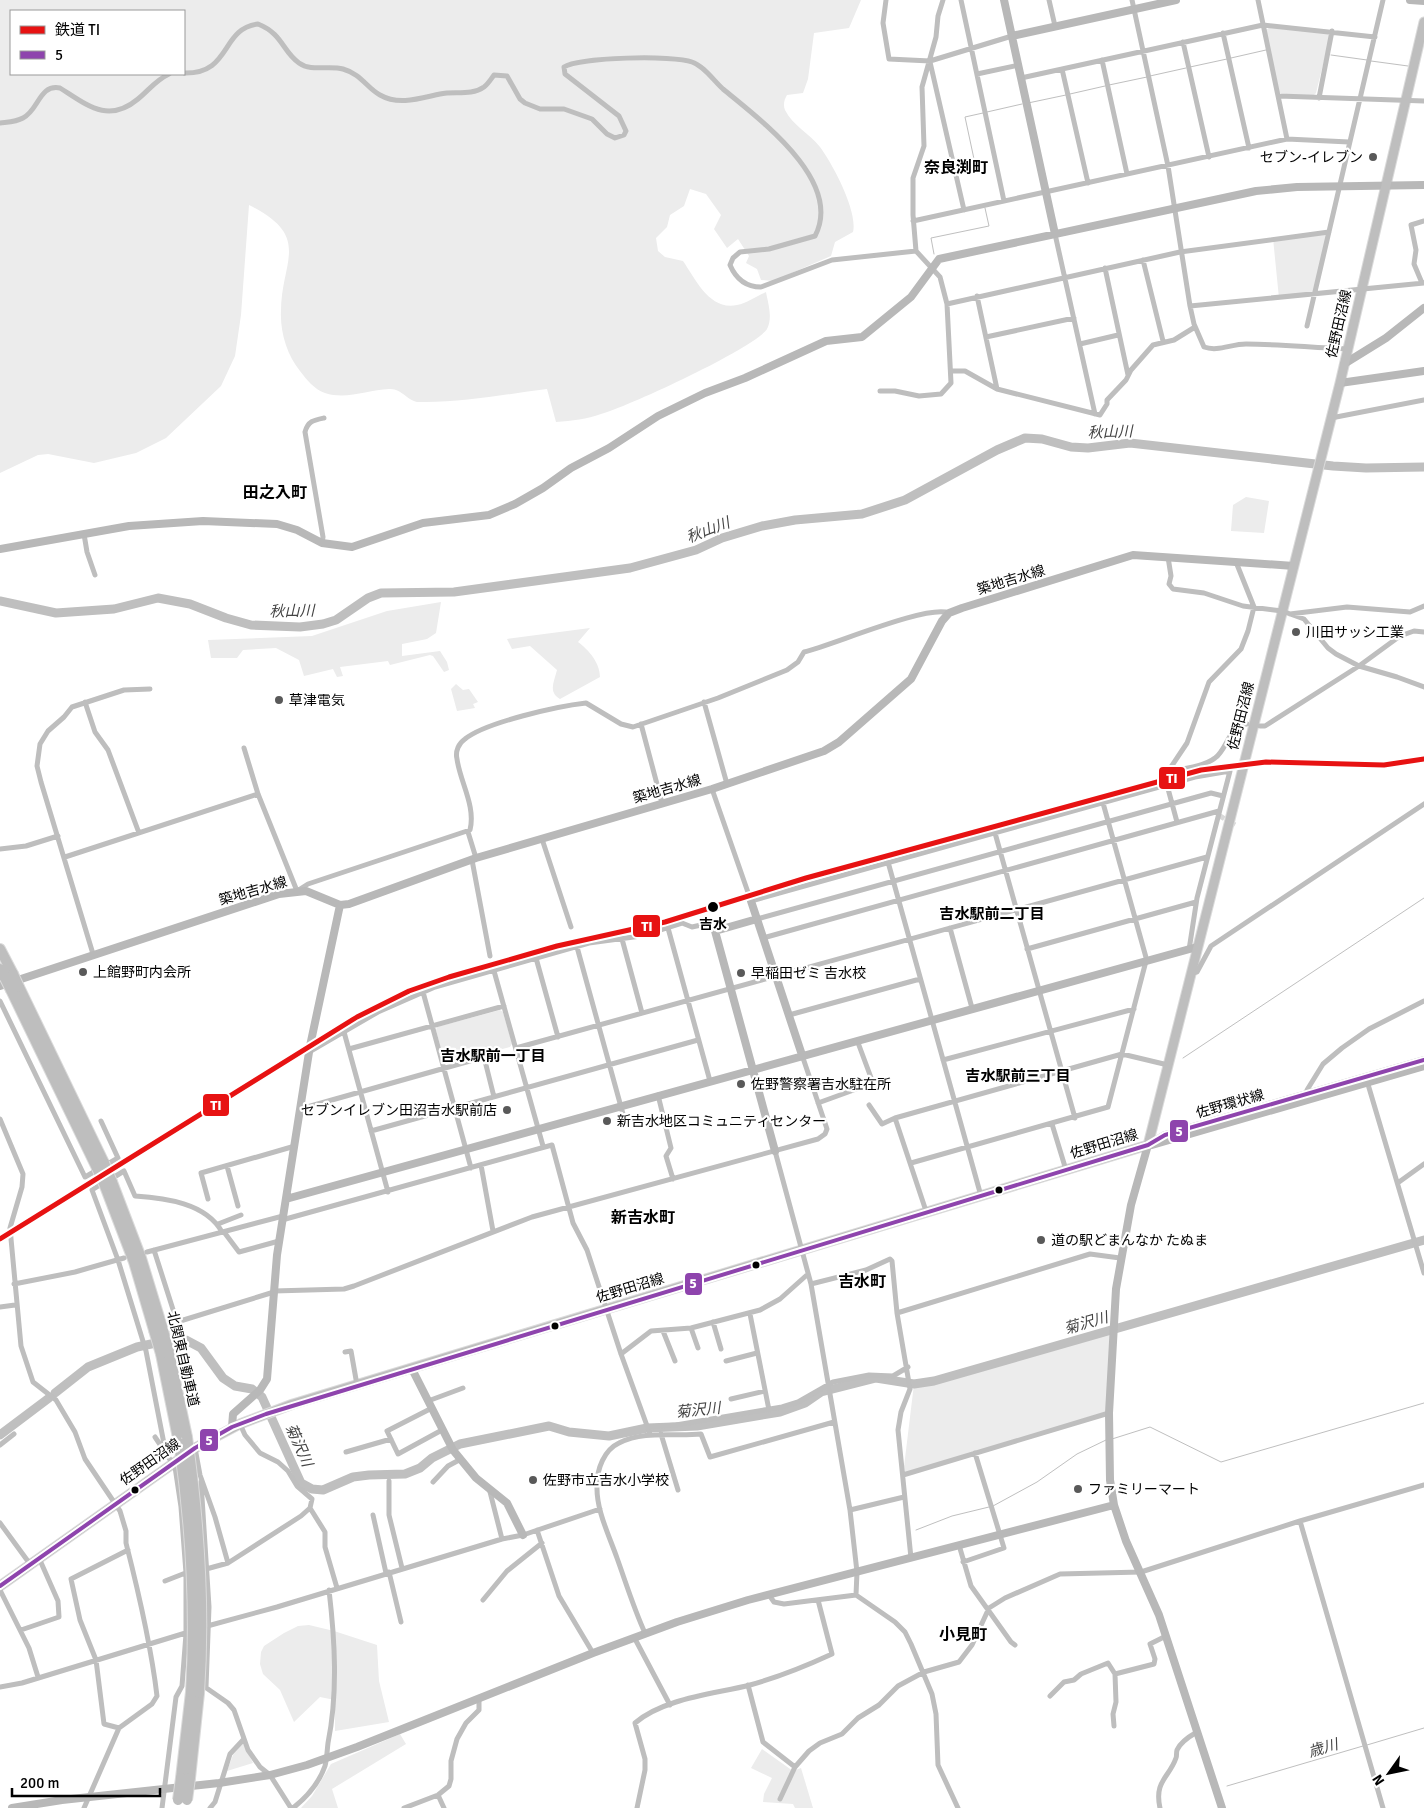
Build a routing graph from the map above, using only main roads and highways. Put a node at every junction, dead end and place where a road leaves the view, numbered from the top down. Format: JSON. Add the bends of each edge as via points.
{"nodes":[{"id":1,"x":1424,"y":22,"type":"edge"},
{"id":2,"x":0,"y":949,"type":"edge"},
{"id":3,"x":0,"y":968,"type":"edge"},
{"id":4,"x":6,"y":980,"type":"edge"},
{"id":5,"x":0,"y":1586,"type":"edge"},
{"id":6,"x":182,"y":1804,"type":"edge"}],
"edges":[{"from":1,"to":5,"type":"main road","name":"佐野田沼線","via":[[1294,566],[1286,612],[1193,949],[1191,973],[1148,1146],[293,1404],[236,1425],[172,1462]]},
{"from":2,"to":4,"type":"highway","name":"北関東自動車道"},
{"from":3,"to":4,"type":"highway","name":"北関東自動車道"},
{"from":4,"to":6,"type":"highway","name":"北関東自動車道","bridge":true,"via":[[15,989],[108,1184],[165,1353],[183,1440],[192,1566],[194,1690]]}]}
